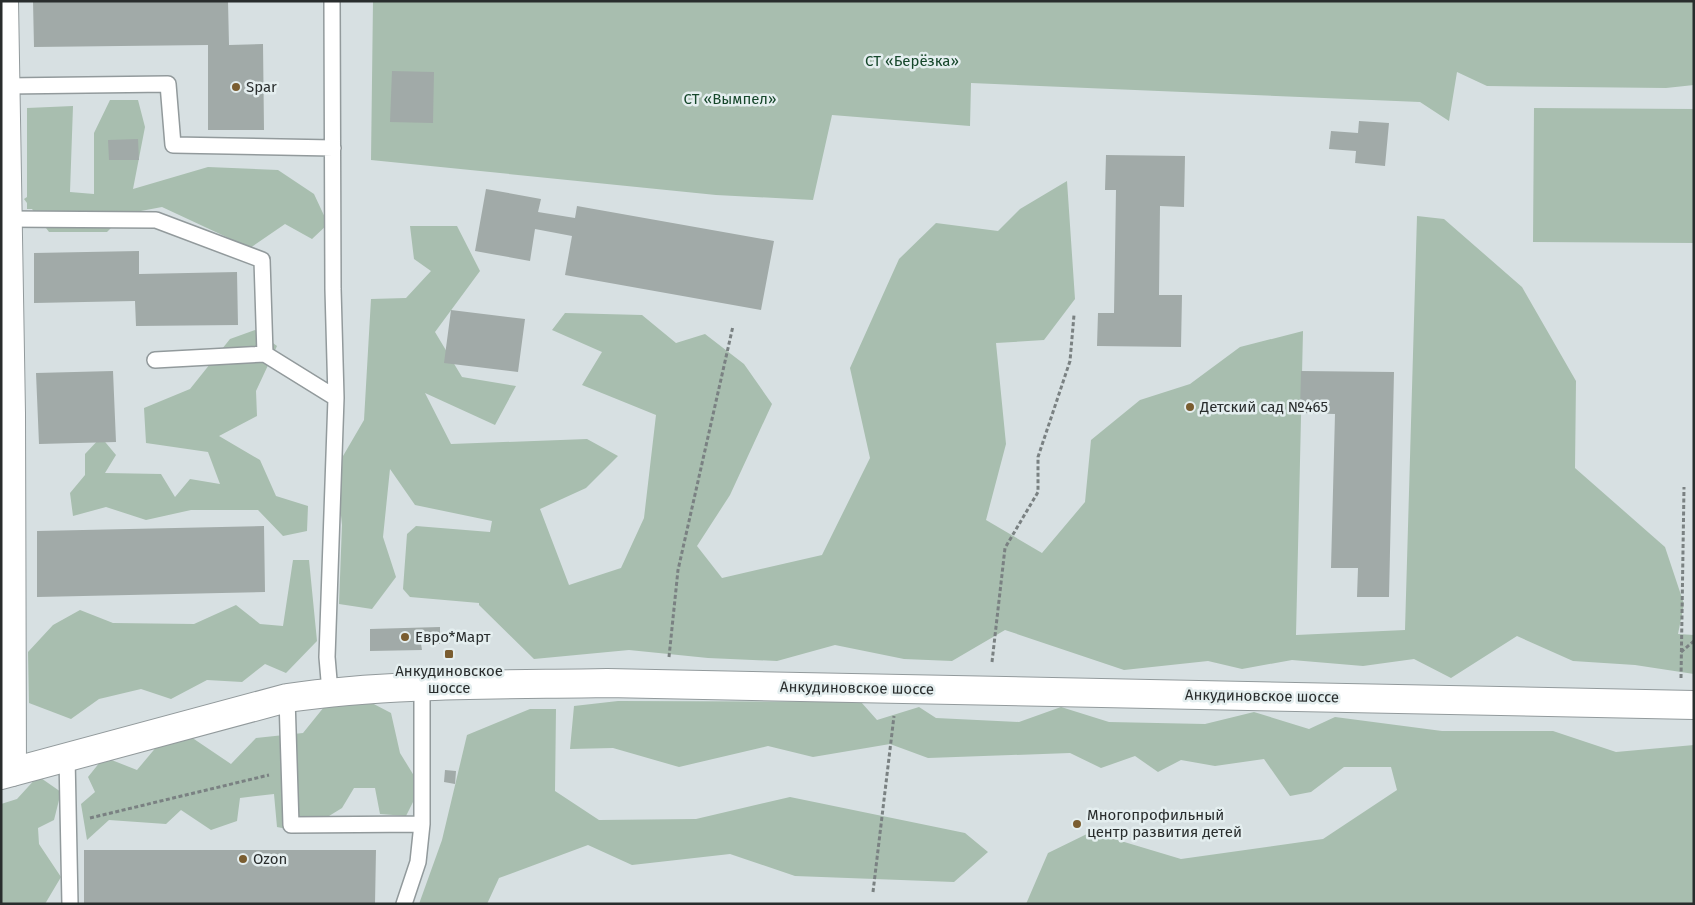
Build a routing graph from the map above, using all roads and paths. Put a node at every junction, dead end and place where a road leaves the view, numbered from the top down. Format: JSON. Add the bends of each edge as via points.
{"nodes":[{"id":1,"x":4,"y":1,"type":"edge"},
{"id":2,"x":332,"y":1,"type":"edge"},
{"id":3,"x":6,"y":86,"type":"junction"},
{"id":4,"x":3,"y":138,"type":"edge"},
{"id":5,"x":333,"y":148,"type":"junction"},
{"id":6,"x":7,"y":219,"type":"junction"},
{"id":7,"x":1074,"y":315,"type":"dead end"},
{"id":8,"x":733,"y":326,"type":"dead end"},
{"id":9,"x":265,"y":354,"type":"junction"},
{"id":10,"x":155,"y":360,"type":"dead end"},
{"id":11,"x":336,"y":398,"type":"junction"},
{"id":12,"x":6,"y":413,"type":"edge"},
{"id":13,"x":1684,"y":487,"type":"dead end"},
{"id":14,"x":1694,"y":640,"type":"edge"},
{"id":15,"x":1681,"y":652,"type":"junction"},
{"id":16,"x":992,"y":664,"type":"dead end"},
{"id":17,"x":666,"y":684,"type":"junction"},
{"id":18,"x":422,"y":686,"type":"junction"},
{"id":19,"x":898,"y":689,"type":"junction"},
{"id":20,"x":330,"y":692,"type":"junction"},
{"id":21,"x":1687,"y":695,"type":"edge"},
{"id":22,"x":287,"y":698,"type":"junction"},
{"id":23,"x":67,"y":757,"type":"junction"},
{"id":24,"x":289,"y":770,"type":"junction"},
{"id":25,"x":7,"y":774,"type":"edge"},
{"id":26,"x":68,"y":824,"type":"junction"},
{"id":27,"x":422,"y":824,"type":"junction"},
{"id":28,"x":873,"y":892,"type":"dead end"},
{"id":29,"x":70,"y":904,"type":"edge"},
{"id":30,"x":404,"y":904,"type":"edge"}],
"edges":[{"from":1,"to":3,"type":"street"},
{"from":2,"to":5,"type":"lane"},
{"from":3,"to":4,"type":"street"},
{"from":3,"to":5,"type":"lane","via":[[168,84],[173,145]]},
{"from":4,"to":6,"type":"street"},
{"from":5,"to":11,"type":"lane"},
{"from":6,"to":9,"type":"lane","via":[[156,220],[262,260]]},
{"from":6,"to":12,"type":"street"},
{"from":7,"to":16,"type":"path","via":[[1070,361],[1038,457],[1038,492],[1005,548]]},
{"from":8,"to":17,"type":"path","via":[[678,570]]},
{"from":9,"to":10,"type":"lane"},
{"from":9,"to":11,"type":"lane"},
{"from":11,"to":20,"type":"lane","via":[[327,657]]},
{"from":12,"to":25,"type":"street"},
{"from":13,"to":15,"type":"path"},
{"from":14,"to":15,"type":"path"},
{"from":15,"to":21,"type":"path"},
{"from":17,"to":18,"type":"street","name":"Анкудиновское шоссе"},
{"from":17,"to":19,"type":"street","name":"Анкудиновское шоссе"},
{"from":18,"to":20,"type":"street","name":"Анкудиновское шоссе"},
{"from":18,"to":27,"type":"lane"},
{"from":19,"to":21,"type":"street","name":"Анкудиновское шоссе"},
{"from":19,"to":28,"type":"path"},
{"from":20,"to":22,"type":"street","name":"Анкудиновское шоссе"},
{"from":22,"to":23,"type":"street","name":"Анкудиновское шоссе"},
{"from":22,"to":24,"type":"lane"},
{"from":23,"to":25,"type":"street","name":"Анкудиновское шоссе"},
{"from":23,"to":26,"type":"lane"},
{"from":24,"to":26,"type":"path"},
{"from":24,"to":27,"type":"lane","via":[[291,824]]},
{"from":26,"to":29,"type":"lane"},
{"from":27,"to":30,"type":"lane","via":[[418,862]]}]}
